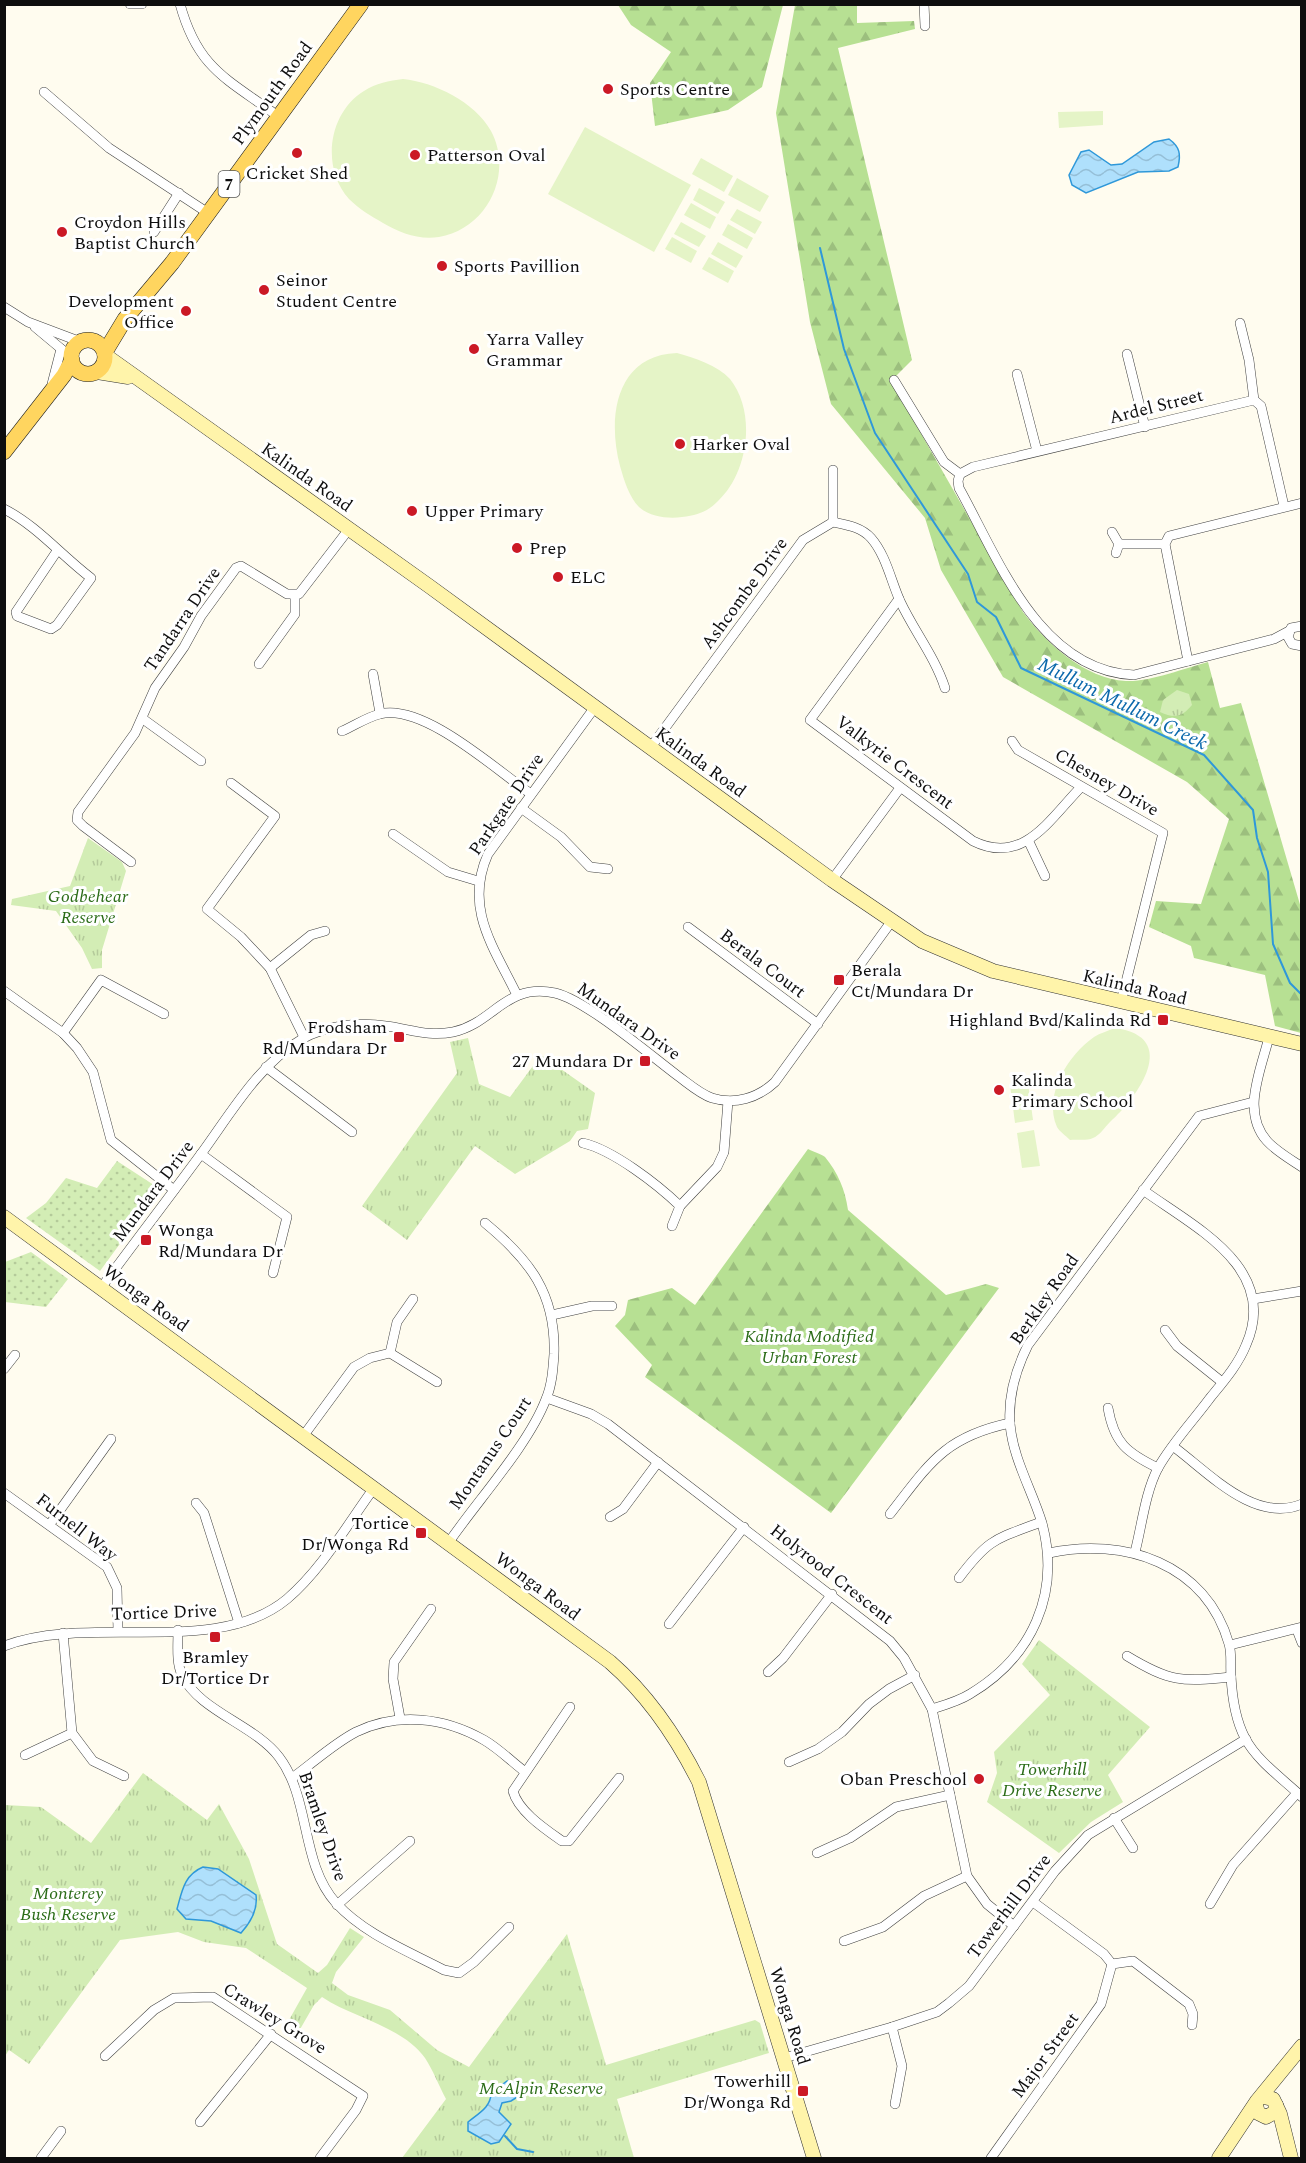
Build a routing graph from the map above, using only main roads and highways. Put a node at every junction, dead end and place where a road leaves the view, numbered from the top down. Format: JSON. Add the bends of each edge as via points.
{"nodes":[{"id":1,"x":361,"y":4,"type":"edge"},
{"id":2,"x":125,"y":319,"type":"junction"},
{"id":3,"x":86,"y":341,"type":"junction"},
{"id":4,"x":68,"y":355,"type":"junction"},
{"id":5,"x":109,"y":358,"type":"junction"},
{"id":6,"x":90,"y":372,"type":"junction"},
{"id":7,"x":47,"y":396,"type":"junction"},
{"id":8,"x":4,"y":452,"type":"edge"}],
"edges":[{"from":1,"to":2,"type":"main road","name":"Plymouth Road","number":"7","via":[[167,269]]},
{"from":2,"to":3,"type":"main road","name":"Plymouth Road","number":"7"},
{"from":2,"to":5,"type":"main road","name":"Plymouth Road","number":"7"},
{"from":3,"to":4,"type":"main road","number":"7"},
{"from":3,"to":5,"type":"main road","via":[[100,344]]},
{"from":4,"to":6,"type":"main road"},
{"from":4,"to":7,"type":"main road","number":"7","via":[[64,375]]},
{"from":5,"to":6,"type":"main road","number":"7"},
{"from":6,"to":7,"type":"main road","number":"7"},
{"from":7,"to":8,"type":"main road","number":"7"}]}
